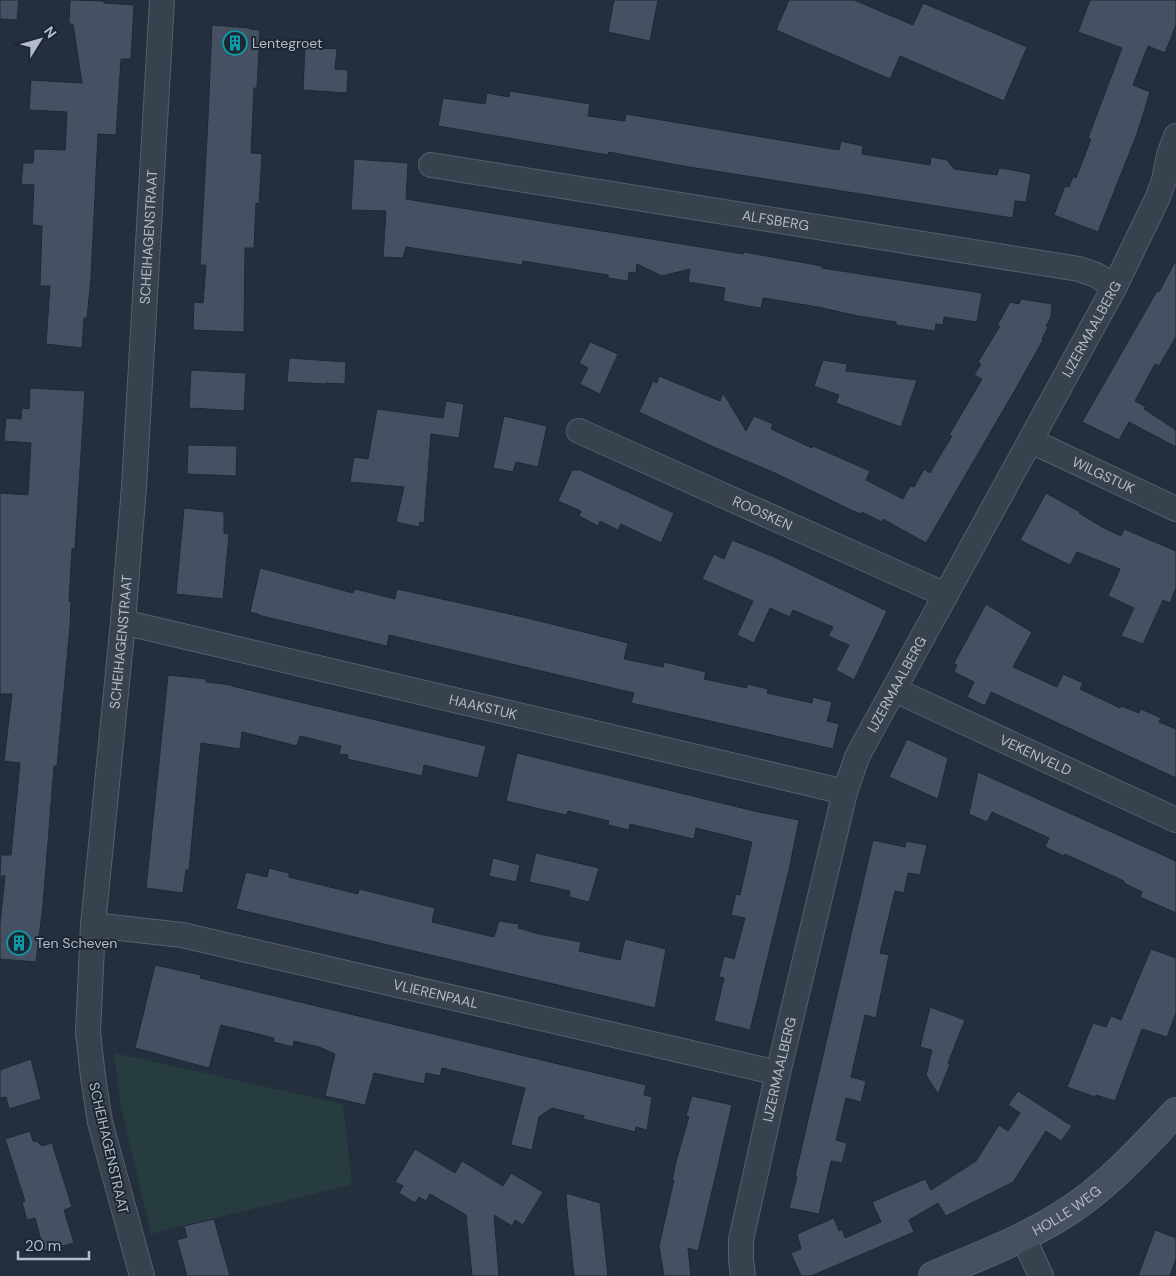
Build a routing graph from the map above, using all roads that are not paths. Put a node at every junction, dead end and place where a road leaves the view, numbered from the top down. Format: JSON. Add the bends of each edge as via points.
{"nodes":[{"id":1,"x":162,"y":0,"type":"edge"},
{"id":2,"x":1176,"y":136,"type":"edge"},
{"id":3,"x":431,"y":165,"type":"dead end"},
{"id":4,"x":1170,"y":182,"type":"edge"},
{"id":5,"x":1116,"y":286,"type":"junction"},
{"id":6,"x":579,"y":431,"type":"dead end"},
{"id":7,"x":1031,"y":441,"type":"junction"},
{"id":8,"x":1176,"y":509,"type":"edge"},
{"id":9,"x":946,"y":595,"type":"junction"},
{"id":10,"x":123,"y":622,"type":"junction"},
{"id":11,"x":895,"y":690,"type":"junction"},
{"id":12,"x":845,"y":792,"type":"junction"},
{"id":13,"x":1176,"y":820,"type":"edge"},
{"id":14,"x":93,"y":925,"type":"junction"},
{"id":15,"x":778,"y":1073,"type":"junction"},
{"id":16,"x":1176,"y":1112,"type":"edge"},
{"id":17,"x":1023,"y":1237,"type":"junction"},
{"id":18,"x":142,"y":1276,"type":"edge"},
{"id":19,"x":743,"y":1276,"type":"edge"},
{"id":20,"x":933,"y":1276,"type":"edge"},
{"id":21,"x":1041,"y":1276,"type":"edge"}],
"edges":[{"from":1,"to":10,"type":"street","name":"SCHEIHAGENSTRAAT","via":[[134,487]]},
{"from":2,"to":4,"type":"street","name":"IJZERMAALBERG","via":[[1169,155]]},
{"from":3,"to":5,"type":"street","name":"ALFSBERG","via":[[1079,269]]},
{"from":4,"to":5,"type":"street","name":"IJZERMAALBERG","via":[[1156,202]]},
{"from":5,"to":7,"type":"street","name":"IJZERMAALBERG"},
{"from":6,"to":9,"type":"street","name":"ROOSKEN"},
{"from":7,"to":8,"type":"street","name":"WILGSTUK"},
{"from":7,"to":9,"type":"street","name":"IJZERMAALBERG"},
{"from":9,"to":11,"type":"street","name":"IJZERMAALBERG"},
{"from":10,"to":12,"type":"street","name":"HAAKSTUK"},
{"from":10,"to":14,"type":"street","name":"SCHEIHAGENSTRAAT"},
{"from":11,"to":12,"type":"street","name":"IJZERMAALBERG","via":[[857,758]]},
{"from":11,"to":13,"type":"street","name":"VEKENVELD"},
{"from":12,"to":15,"type":"street","name":"IJZERMAALBERG"},
{"from":14,"to":15,"type":"street","name":"VLIERENPAAL","via":[[182,935]]},
{"from":14,"to":18,"type":"street","name":"SCHEIHAGENSTRAAT","via":[[88,1032],[92,1076],[100,1122]]},
{"from":15,"to":19,"type":"street","name":"IJZERMAALBERG","via":[[741,1240]]},
{"from":16,"to":17,"type":"street","name":"HOLLE WEG","via":[[1130,1162],[1099,1189]]},
{"from":17,"to":20,"type":"street","name":"HOLLE WEG"},
{"from":17,"to":21,"type":"street"}]}
